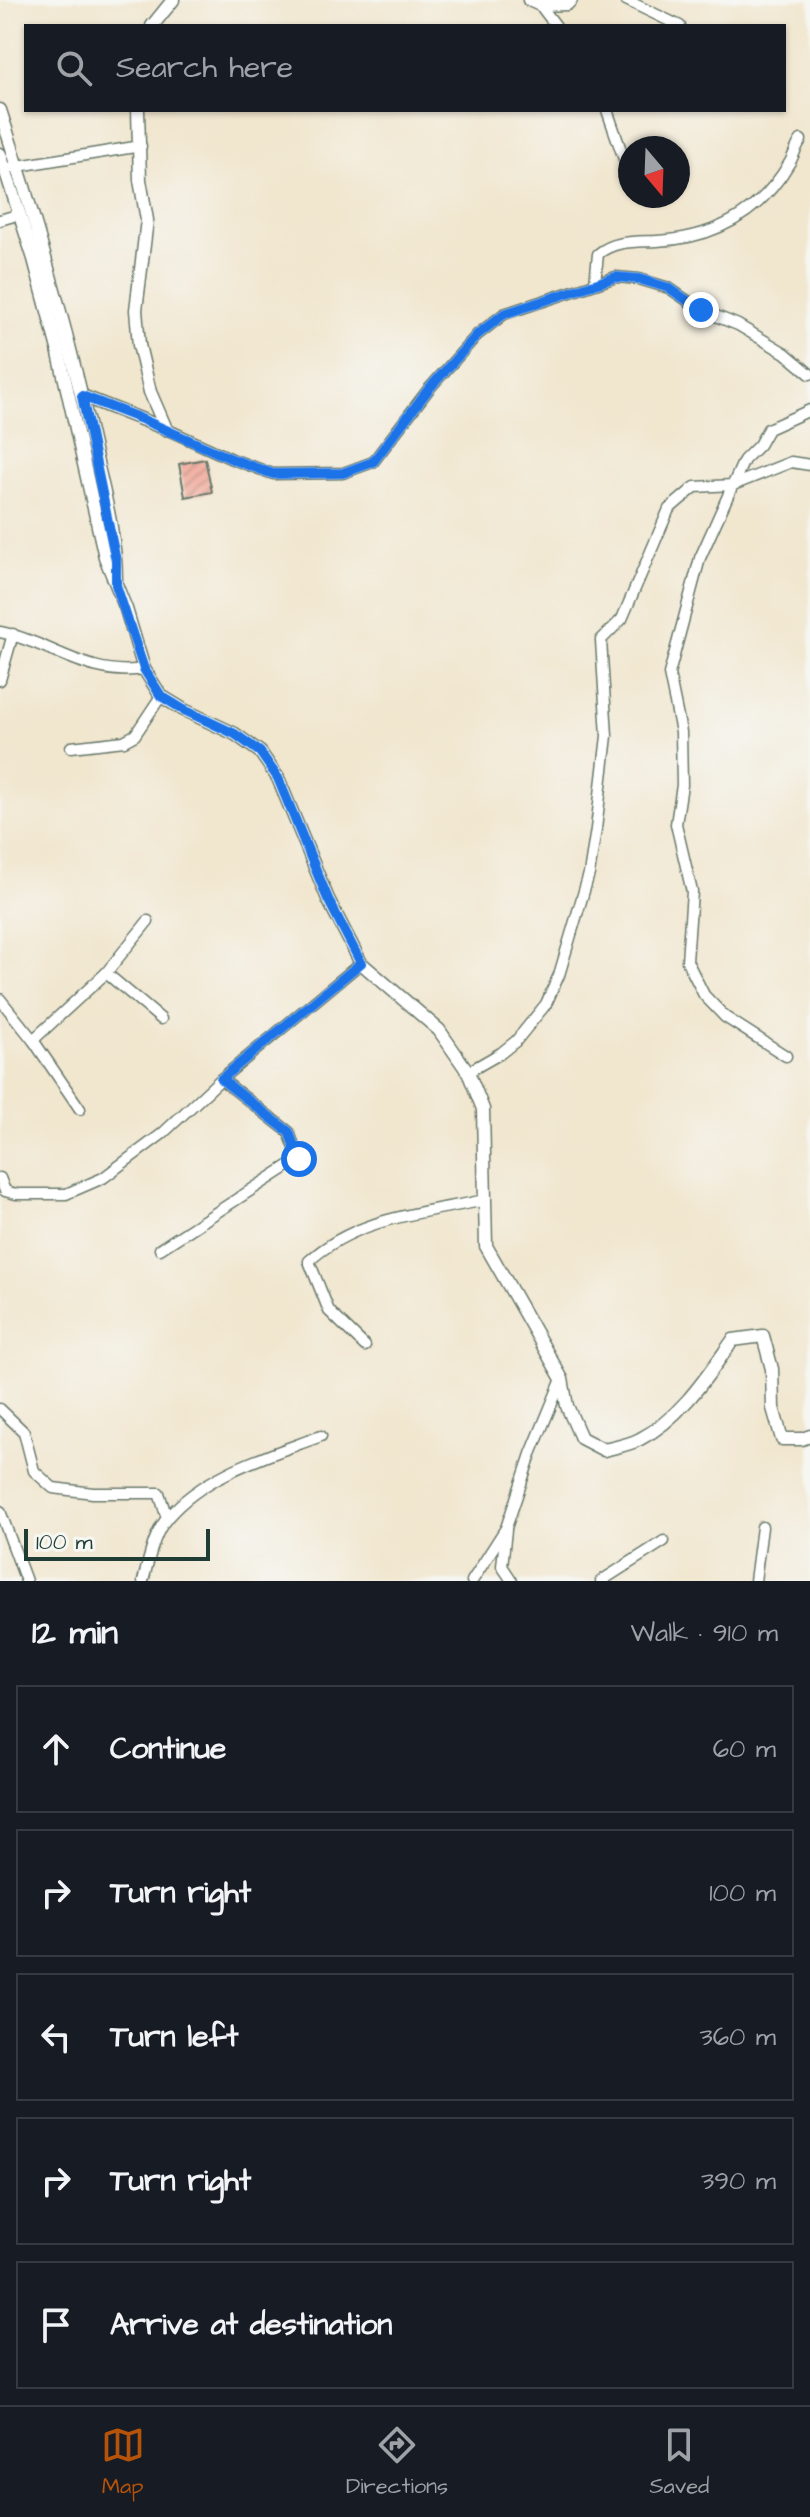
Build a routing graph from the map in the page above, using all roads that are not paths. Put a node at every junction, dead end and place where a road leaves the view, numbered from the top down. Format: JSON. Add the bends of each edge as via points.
{"nodes":[{"id":1,"x":173,"y":0,"type":"edge"},
{"id":2,"x":571,"y":0,"type":"edge"},
{"id":3,"x":626,"y":0,"type":"edge"},
{"id":4,"x":535,"y":2,"type":"edge"},
{"id":5,"x":154,"y":24,"type":"edge"},
{"id":6,"x":554,"y":24,"type":"edge"},
{"id":7,"x":676,"y":24,"type":"edge"},
{"id":8,"x":0,"y":110,"type":"edge"},
{"id":9,"x":138,"y":112,"type":"edge"},
{"id":10,"x":608,"y":112,"type":"edge"},
{"id":11,"x":801,"y":140,"type":"dead end"},
{"id":12,"x":618,"y":142,"type":"edge"},
{"id":13,"x":141,"y":146,"type":"junction"},
{"id":14,"x":0,"y":154,"type":"edge"},
{"id":15,"x":11,"y":167,"type":"junction"},
{"id":16,"x":20,"y":214,"type":"junction"},
{"id":17,"x":0,"y":220,"type":"edge"},
{"id":18,"x":44,"y":274,"type":"junction"},
{"id":19,"x":595,"y":283,"type":"junction"},
{"id":20,"x":810,"y":374,"type":"edge"},
{"id":21,"x":82,"y":396,"type":"junction"},
{"id":22,"x":810,"y":410,"type":"edge"},
{"id":23,"x":166,"y":429,"type":"junction"},
{"id":24,"x":810,"y":465,"type":"edge"},
{"id":25,"x":733,"y":485,"type":"junction"},
{"id":26,"x":116,"y":585,"type":"junction"},
{"id":27,"x":0,"y":632,"type":"edge"},
{"id":28,"x":13,"y":634,"type":"junction"},
{"id":29,"x":144,"y":669,"type":"junction"},
{"id":30,"x":0,"y":680,"type":"edge"},
{"id":31,"x":161,"y":696,"type":"junction"},
{"id":32,"x":71,"y":747,"type":"dead end"},
{"id":33,"x":148,"y":921,"type":"dead end"},
{"id":34,"x":361,"y":963,"type":"junction"},
{"id":35,"x":106,"y":973,"type":"junction"},
{"id":36,"x":0,"y":999,"type":"edge"},
{"id":37,"x":161,"y":1019,"type":"dead end"},
{"id":38,"x":33,"y":1040,"type":"junction"},
{"id":39,"x":786,"y":1056,"type":"dead end"},
{"id":40,"x":468,"y":1072,"type":"junction"},
{"id":41,"x":221,"y":1079,"type":"junction"},
{"id":42,"x":80,"y":1109,"type":"dead end"},
{"id":43,"x":0,"y":1178,"type":"edge"},
{"id":44,"x":485,"y":1200,"type":"junction"},
{"id":45,"x":160,"y":1249,"type":"dead end"},
{"id":46,"x":365,"y":1346,"type":"dead end"},
{"id":47,"x":562,"y":1379,"type":"junction"},
{"id":48,"x":0,"y":1409,"type":"edge"},
{"id":49,"x":321,"y":1436,"type":"dead end"},
{"id":50,"x":810,"y":1436,"type":"edge"},
{"id":51,"x":0,"y":1511,"type":"edge"},
{"id":52,"x":167,"y":1518,"type":"junction"},
{"id":53,"x":762,"y":1527,"type":"dead end"},
{"id":54,"x":506,"y":1528,"type":"junction"},
{"id":55,"x":664,"y":1541,"type":"dead end"},
{"id":56,"x":26,"y":1581,"type":"edge"},
{"id":57,"x":143,"y":1581,"type":"edge"},
{"id":58,"x":472,"y":1581,"type":"edge"},
{"id":59,"x":512,"y":1581,"type":"edge"},
{"id":60,"x":601,"y":1581,"type":"edge"},
{"id":61,"x":755,"y":1581,"type":"edge"}],
"edges":[{"from":1,"to":5,"type":"street"},
{"from":2,"to":4,"type":"street"},
{"from":3,"to":7,"type":"street"},
{"from":4,"to":6,"type":"street"},
{"from":8,"to":15,"type":"street"},
{"from":9,"to":13,"type":"street"},
{"from":10,"to":12,"type":"street"},
{"from":11,"to":19,"type":"street","via":[[750,210],[722,228],[681,240],[610,244],[598,254]]},
{"from":13,"to":15,"type":"street"},
{"from":13,"to":23,"type":"street","via":[[147,220],[136,310],[139,345]]},
{"from":14,"to":15,"type":"street"},
{"from":15,"to":16,"type":"street"},
{"from":15,"to":18,"type":"street"},
{"from":16,"to":17,"type":"street"},
{"from":16,"to":18,"type":"street"},
{"from":18,"to":21,"type":"street"},
{"from":18,"to":26,"type":"street","via":[[105,557]]},
{"from":19,"to":20,"type":"street","via":[[616,277],[669,288],[773,346]]},
{"from":19,"to":23,"type":"street","via":[[504,314],[477,335],[428,390],[373,462],[343,473],[273,474]]},
{"from":21,"to":23,"type":"street"},
{"from":21,"to":26,"type":"street","via":[[116,561]]},
{"from":22,"to":25,"type":"street","via":[[768,429]]},
{"from":24,"to":25,"type":"street","via":[[791,462]]},
{"from":25,"to":39,"type":"street","via":[[700,558],[669,674],[681,732],[676,824],[692,892],[687,961],[704,995],[725,1017]]},
{"from":25,"to":40,"type":"street","via":[[695,487],[669,509],[622,619],[601,640],[607,736],[596,829],[589,874],[559,975],[546,1004],[516,1041]]},
{"from":26,"to":29,"type":"street"},
{"from":27,"to":28,"type":"street"},
{"from":28,"to":29,"type":"street","via":[[71,660],[123,673]]},
{"from":28,"to":30,"type":"street"},
{"from":29,"to":31,"type":"street"},
{"from":31,"to":32,"type":"street","via":[[135,735]]},
{"from":31,"to":34,"type":"street","via":[[260,752],[278,778]]},
{"from":33,"to":35,"type":"street"},
{"from":34,"to":40,"type":"street","via":[[439,1030]]},
{"from":34,"to":41,"type":"street"},
{"from":35,"to":37,"type":"street"},
{"from":35,"to":38,"type":"street"},
{"from":36,"to":38,"type":"street"},
{"from":38,"to":42,"type":"street"},
{"from":40,"to":44,"type":"street","via":[[483,1109]]},
{"from":41,"to":43,"type":"street","via":[[162,1134],[86,1188],[66,1194],[16,1194],[5,1191]]},
{"from":41,"to":45,"type":"street","via":[[289,1132],[299,1159]]},
{"from":44,"to":46,"type":"street","via":[[367,1225],[327,1245],[309,1261],[329,1311]]},
{"from":44,"to":47,"type":"street","via":[[486,1246]]},
{"from":47,"to":50,"type":"street","via":[[581,1438],[604,1450],[638,1440],[662,1424],[733,1340],[763,1336],[782,1439]]},
{"from":47,"to":54,"type":"street"},
{"from":48,"to":52,"type":"street","via":[[24,1432],[34,1471],[53,1488],[159,1493]]},
{"from":49,"to":52,"type":"street","via":[[231,1471]]},
{"from":51,"to":56,"type":"street"},
{"from":52,"to":57,"type":"street","via":[[154,1540]]},
{"from":53,"to":61,"type":"street"},
{"from":54,"to":58,"type":"street"},
{"from":54,"to":59,"type":"street","via":[[502,1566]]},
{"from":55,"to":60,"type":"street"}]}
